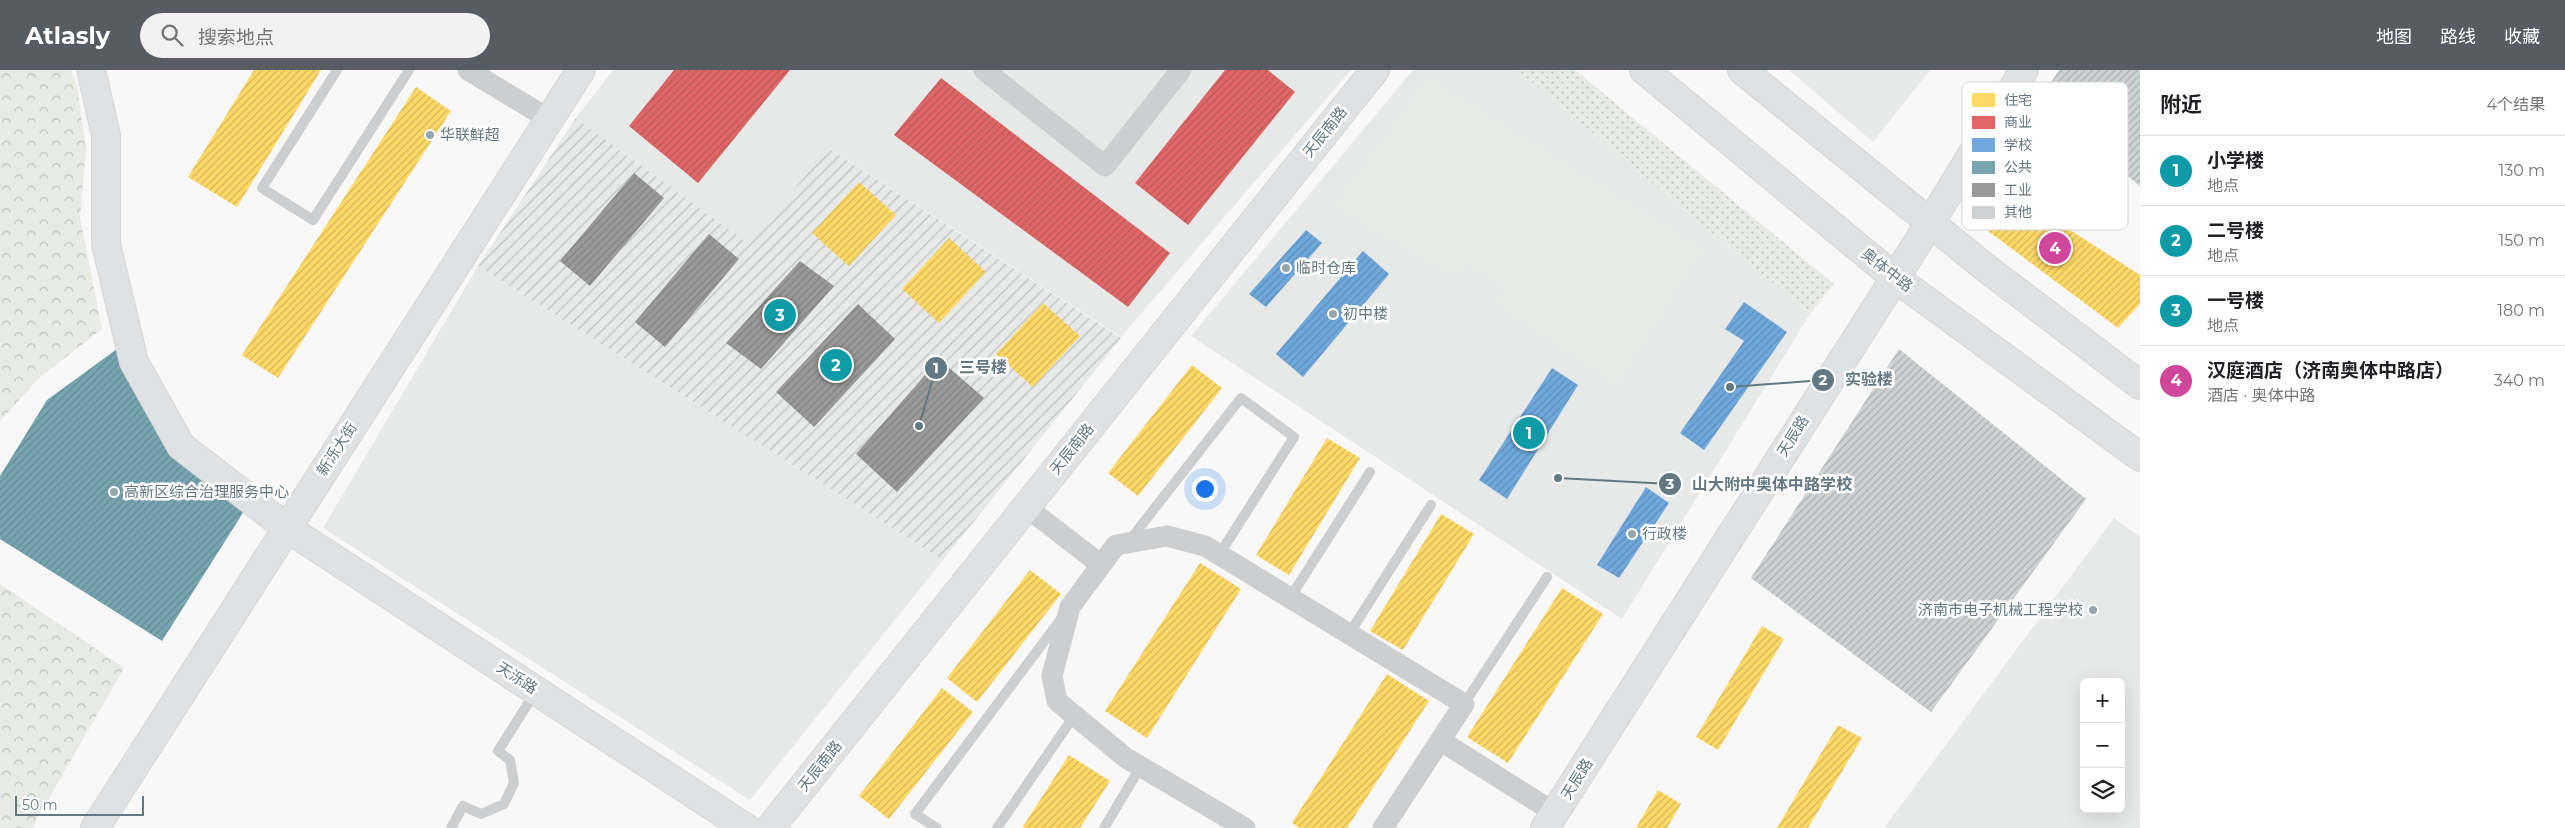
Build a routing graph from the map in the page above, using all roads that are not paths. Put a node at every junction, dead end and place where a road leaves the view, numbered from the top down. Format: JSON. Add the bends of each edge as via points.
{"nodes":[{"id":1,"x":91,"y":70,"type":"edge"},
{"id":2,"x":337,"y":70,"type":"edge"},
{"id":3,"x":409,"y":70,"type":"edge"},
{"id":4,"x":468,"y":70,"type":"edge"},
{"id":5,"x":581,"y":70,"type":"edge"},
{"id":6,"x":984,"y":70,"type":"edge"},
{"id":7,"x":1181,"y":70,"type":"edge"},
{"id":8,"x":1375,"y":70,"type":"edge"},
{"id":9,"x":1644,"y":70,"type":"edge"},
{"id":10,"x":1742,"y":70,"type":"edge"},
{"id":11,"x":2024,"y":70,"type":"edge"},
{"id":12,"x":2017,"y":82,"type":"edge"},
{"id":13,"x":549,"y":119,"type":"junction"},
{"id":14,"x":1962,"y":171,"type":"edge"},
{"id":15,"x":1930,"y":223,"type":"junction"},
{"id":16,"x":1894,"y":277,"type":"junction"},
{"id":17,"x":2140,"y":385,"type":"edge"},
{"id":18,"x":2140,"y":457,"type":"edge"},
{"id":19,"x":1370,"y":472,"type":"dead end"},
{"id":20,"x":1431,"y":505,"type":"dead end"},
{"id":21,"x":1026,"y":507,"type":"junction"},
{"id":22,"x":287,"y":528,"type":"junction"},
{"id":23,"x":1127,"y":543,"type":"junction"},
{"id":24,"x":1219,"y":555,"type":"junction"},
{"id":25,"x":1100,"y":564,"type":"junction"},
{"id":26,"x":1547,"y":577,"type":"dead end"},
{"id":27,"x":1290,"y":598,"type":"junction"},
{"id":28,"x":1070,"y":606,"type":"junction"},
{"id":29,"x":1349,"y":634,"type":"junction"},
{"id":30,"x":536,"y":690,"type":"junction"},
{"id":31,"x":1464,"y":704,"type":"junction"},
{"id":32,"x":1074,"y":716,"type":"junction"},
{"id":33,"x":1441,"y":741,"type":"junction"},
{"id":34,"x":1141,"y":766,"type":"junction"},
{"id":35,"x":1550,"y":820,"type":"edge"},
{"id":36,"x":95,"y":828,"type":"edge"},
{"id":37,"x":451,"y":828,"type":"edge"},
{"id":38,"x":746,"y":828,"type":"edge"},
{"id":39,"x":770,"y":828,"type":"edge"},
{"id":40,"x":937,"y":828,"type":"edge"},
{"id":41,"x":997,"y":828,"type":"edge"},
{"id":42,"x":1104,"y":828,"type":"edge"},
{"id":43,"x":1245,"y":828,"type":"edge"},
{"id":44,"x":1383,"y":828,"type":"edge"}],
"edges":[{"from":1,"to":22,"type":"street","name":"天泺路","via":[[106,135],[106,244],[134,362],[180,446]]},
{"from":2,"to":3,"type":"lane","via":[[262,188],[313,220]]},
{"from":4,"to":13,"type":"street"},
{"from":5,"to":13,"type":"street","name":"新泺大街"},
{"from":6,"to":7,"type":"street","via":[[1105,166]]},
{"from":8,"to":21,"type":"street","name":"天辰南路"},
{"from":9,"to":16,"type":"street","name":"奥体中路"},
{"from":10,"to":15,"type":"street"},
{"from":11,"to":12,"type":"street","name":"天辰路"},
{"from":13,"to":22,"type":"street","name":"新泺大街"},
{"from":14,"to":15,"type":"street","name":"天辰路"},
{"from":15,"to":16,"type":"street","name":"天辰路"},
{"from":15,"to":17,"type":"street"},
{"from":16,"to":18,"type":"street","name":"奥体中路"},
{"from":16,"to":35,"type":"street","name":"天辰路"},
{"from":19,"to":27,"type":"lane"},
{"from":20,"to":29,"type":"lane"},
{"from":21,"to":25,"type":"street"},
{"from":21,"to":39,"type":"street","name":"天辰南路"},
{"from":22,"to":30,"type":"street","name":"天泺路"},
{"from":22,"to":36,"type":"street","name":"新泺大街"},
{"from":23,"to":24,"type":"street","via":[[1167,536],[1205,546]]},
{"from":23,"to":24,"type":"lane","via":[[1241,398],[1294,436]]},
{"from":23,"to":25,"type":"street","via":[[1116,545]]},
{"from":24,"to":27,"type":"street"},
{"from":25,"to":28,"type":"street"},
{"from":26,"to":31,"type":"lane"},
{"from":27,"to":29,"type":"street"},
{"from":28,"to":32,"type":"street","via":[[1052,676],[1057,701]]},
{"from":28,"to":40,"type":"lane","via":[[915,814]]},
{"from":29,"to":31,"type":"street"},
{"from":30,"to":37,"type":"lane","via":[[498,750],[510,760],[514,783],[504,804],[481,814],[463,806]]},
{"from":30,"to":38,"type":"street","name":"天泺路"},
{"from":31,"to":33,"type":"street"},
{"from":32,"to":34,"type":"street","via":[[1126,758]]},
{"from":32,"to":41,"type":"lane"},
{"from":33,"to":35,"type":"street"},
{"from":33,"to":44,"type":"street"},
{"from":34,"to":42,"type":"lane"},
{"from":34,"to":43,"type":"street"}]}
